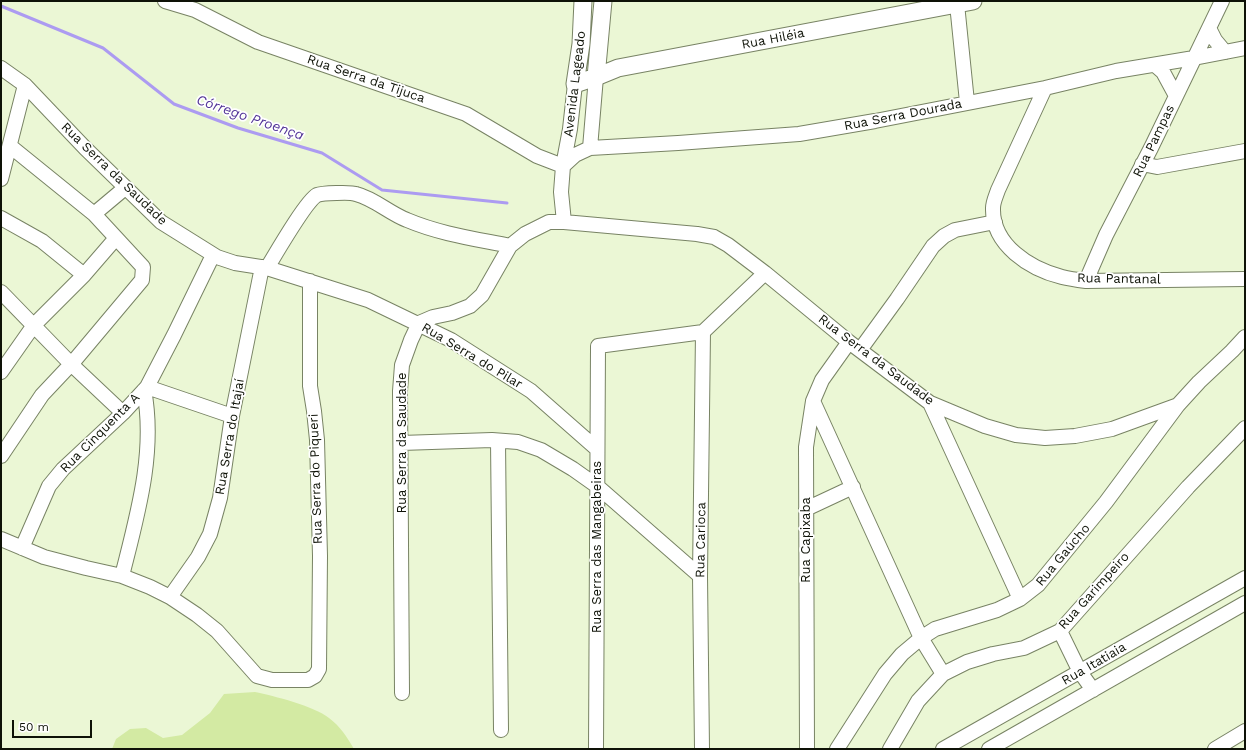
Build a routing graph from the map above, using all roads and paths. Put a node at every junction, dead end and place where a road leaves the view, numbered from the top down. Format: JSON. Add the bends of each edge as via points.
{"nodes":[{"id":1,"x":165,"y":1,"type":"edge"},
{"id":2,"x":583,"y":1,"type":"edge"},
{"id":3,"x":603,"y":1,"type":"edge"},
{"id":4,"x":1222,"y":1,"type":"edge"},
{"id":5,"x":965,"y":3,"type":"edge"},
{"id":6,"x":1209,"y":28,"type":"junction"},
{"id":7,"x":1245,"y":48,"type":"edge"},
{"id":8,"x":1225,"y":52,"type":"junction"},
{"id":9,"x":1194,"y":58,"type":"junction"},
{"id":10,"x":1155,"y":64,"type":"junction"},
{"id":11,"x":1,"y":68,"type":"edge"},
{"id":12,"x":596,"y":77,"type":"junction"},
{"id":13,"x":575,"y":84,"type":"junction"},
{"id":14,"x":25,"y":85,"type":"junction"},
{"id":15,"x":1045,"y":88,"type":"junction"},
{"id":16,"x":1176,"y":96,"type":"junction"},
{"id":17,"x":967,"y":102,"type":"junction"},
{"id":18,"x":10,"y":146,"type":"junction"},
{"id":19,"x":590,"y":148,"type":"junction"},
{"id":20,"x":1245,"y":151,"type":"edge"},
{"id":21,"x":1142,"y":164,"type":"junction"},
{"id":22,"x":563,"y":166,"type":"junction"},
{"id":23,"x":1,"y":179,"type":"edge"},
{"id":24,"x":125,"y":188,"type":"junction"},
{"id":25,"x":94,"y":214,"type":"junction"},
{"id":26,"x":1,"y":218,"type":"edge"},
{"id":27,"x":564,"y":222,"type":"junction"},
{"id":28,"x":994,"y":222,"type":"junction"},
{"id":29,"x":116,"y":238,"type":"junction"},
{"id":30,"x":510,"y":246,"type":"junction"},
{"id":31,"x":213,"y":255,"type":"junction"},
{"id":32,"x":265,"y":268,"type":"junction"},
{"id":33,"x":765,"y":273,"type":"junction"},
{"id":34,"x":84,"y":275,"type":"junction"},
{"id":35,"x":1245,"y":280,"type":"edge"},
{"id":36,"x":1086,"y":281,"type":"junction"},
{"id":37,"x":310,"y":282,"type":"junction"},
{"id":38,"x":1,"y":292,"type":"edge"},
{"id":39,"x":419,"y":323,"type":"junction"},
{"id":40,"x":34,"y":325,"type":"junction"},
{"id":41,"x":703,"y":332,"type":"junction"},
{"id":42,"x":1245,"y":337,"type":"edge"},
{"id":43,"x":854,"y":346,"type":"junction"},
{"id":44,"x":71,"y":364,"type":"junction"},
{"id":45,"x":1,"y":372,"type":"edge"},
{"id":46,"x":146,"y":388,"type":"junction"},
{"id":47,"x":813,"y":401,"type":"junction"},
{"id":48,"x":930,"y":403,"type":"junction"},
{"id":49,"x":1178,"y":405,"type":"junction"},
{"id":50,"x":123,"y":413,"type":"junction"},
{"id":51,"x":232,"y":416,"type":"junction"},
{"id":52,"x":1245,"y":428,"type":"edge"},
{"id":53,"x":498,"y":441,"type":"junction"},
{"id":54,"x":401,"y":443,"type":"junction"},
{"id":55,"x":597,"y":449,"type":"junction"},
{"id":56,"x":1,"y":456,"type":"edge"},
{"id":57,"x":597,"y":486,"type":"junction"},
{"id":58,"x":853,"y":487,"type":"junction"},
{"id":59,"x":806,"y":509,"type":"junction"},
{"id":60,"x":1,"y":539,"type":"edge"},
{"id":61,"x":22,"y":548,"type":"junction"},
{"id":62,"x":122,"y":576,"type":"junction"},
{"id":63,"x":700,"y":576,"type":"junction"},
{"id":64,"x":1245,"y":578,"type":"edge"},
{"id":65,"x":170,"y":596,"type":"junction"},
{"id":66,"x":1020,"y":599,"type":"junction"},
{"id":67,"x":1245,"y":604,"type":"edge"},
{"id":68,"x":1060,"y":630,"type":"junction"},
{"id":69,"x":921,"y":638,"type":"junction"},
{"id":70,"x":1080,"y":672,"type":"junction"},
{"id":71,"x":943,"y":674,"type":"junction"},
{"id":72,"x":1093,"y":690,"type":"junction"},
{"id":73,"x":402,"y":693,"type":"dead end"},
{"id":74,"x":502,"y":730,"type":"dead end"},
{"id":75,"x":1245,"y":731,"type":"edge"},
{"id":76,"x":892,"y":747,"type":"edge"},
{"id":77,"x":596,"y":749,"type":"edge"},
{"id":78,"x":702,"y":749,"type":"edge"},
{"id":79,"x":807,"y":749,"type":"edge"},
{"id":80,"x":838,"y":749,"type":"edge"},
{"id":81,"x":943,"y":749,"type":"edge"},
{"id":82,"x":989,"y":749,"type":"edge"},
{"id":83,"x":1215,"y":749,"type":"edge"}],
"edges":[{"from":1,"to":22,"type":"street","name":"Rua Serra da Tijuca","via":[[195,10],[258,42],[466,114],[537,156]]},
{"from":2,"to":13,"type":"main road","name":"Avenida Lageado","via":[[581,44]]},
{"from":3,"to":12,"type":"main road","name":"Avenida Lageado"},
{"from":4,"to":6,"type":"street","name":"Rua Pampas"},
{"from":5,"to":12,"type":"main road","name":"Rua Hiléia","via":[[618,68]]},
{"from":5,"to":17,"type":"street"},
{"from":6,"to":8,"type":"street"},
{"from":6,"to":9,"type":"street","name":"Rua Pampas"},
{"from":7,"to":8,"type":"street","name":"Rua Serra Dourada"},
{"from":8,"to":9,"type":"street","name":"Rua Serra Dourada"},
{"from":9,"to":10,"type":"street","name":"Rua Serra Dourada"},
{"from":9,"to":16,"type":"street","name":"Rua Pampas"},
{"from":10,"to":15,"type":"street","name":"Rua Serra Dourada"},
{"from":10,"to":16,"type":"street","via":[[1164,72]]},
{"from":11,"to":14,"type":"street","name":"Rua Serra da Saudade"},
{"from":12,"to":13,"type":"main road","name":"Rua Hiléia"},
{"from":12,"to":19,"type":"street","name":"Avenida Lageado"},
{"from":13,"to":22,"type":"street","name":"Avenida Lageado"},
{"from":14,"to":18,"type":"street"},
{"from":14,"to":24,"type":"street","name":"Rua Serra da Saudade"},
{"from":15,"to":17,"type":"street","name":"Rua Serra Dourada"},
{"from":15,"to":28,"type":"street","name":"Rua Pantanal","via":[[998,190],[993,207]]},
{"from":16,"to":21,"type":"street","name":"Rua Pampas"},
{"from":17,"to":19,"type":"street","name":"Rua Serra Dourada","via":[[799,134]]},
{"from":18,"to":23,"type":"street"},
{"from":18,"to":25,"type":"street"},
{"from":19,"to":22,"type":"street","name":"Rua Serra Dourada","via":[[575,155]]},
{"from":20,"to":21,"type":"street","via":[[1157,167]]},
{"from":21,"to":36,"type":"street","name":"Rua Pampas"},
{"from":22,"to":27,"type":"street","via":[[561,192]]},
{"from":24,"to":25,"type":"street"},
{"from":24,"to":31,"type":"street","name":"Rua Serra da Saudade","via":[[161,222]]},
{"from":25,"to":29,"type":"street"},
{"from":26,"to":34,"type":"street","via":[[42,241]]},
{"from":27,"to":30,"type":"street","via":[[549,222],[525,234]]},
{"from":27,"to":33,"type":"street","name":"Rua Serra da Saudade","via":[[697,234],[714,238],[728,245]]},
{"from":28,"to":36,"type":"street","name":"Rua Pantanal","via":[[1000,237],[1019,257],[1062,277]]},
{"from":28,"to":43,"type":"street","name":"Rua Capixaba","via":[[955,230],[944,236],[933,246],[897,299]]},
{"from":29,"to":34,"type":"street"},
{"from":29,"to":44,"type":"street","via":[[144,267],[142,280]]},
{"from":30,"to":32,"type":"street","via":[[430,228],[406,220],[368,198],[354,193],[335,193],[317,195],[307,204]]},
{"from":30,"to":39,"type":"street","via":[[482,295],[470,306]]},
{"from":31,"to":32,"type":"street","name":"Rua Serra da Saudade","via":[[235,263]]},
{"from":31,"to":46,"type":"street","name":"Rua Cinquenta A"},
{"from":32,"to":37,"type":"street","name":"Rua Serra do Pilar"},
{"from":32,"to":51,"type":"street","name":"Rua Serra do Itajaí"},
{"from":33,"to":41,"type":"street"},
{"from":33,"to":43,"type":"street","name":"Rua Serra da Saudade"},
{"from":34,"to":40,"type":"street"},
{"from":35,"to":36,"type":"street","name":"Rua Pantanal"},
{"from":37,"to":39,"type":"street","name":"Rua Serra do Pilar","via":[[368,300]]},
{"from":37,"to":65,"type":"street","name":"Rua Serra do Piqueri","via":[[310,386],[317,440],[320,556],[319,669],[315,676],[308,680],[272,680],[257,676],[217,632]]},
{"from":38,"to":40,"type":"street"},
{"from":39,"to":54,"type":"street","name":"Rua Serra da Saudade","via":[[402,365]]},
{"from":39,"to":55,"type":"street","name":"Rua Serra do Pilar","via":[[451,340],[530,391]]},
{"from":40,"to":44,"type":"street"},
{"from":40,"to":45,"type":"street"},
{"from":41,"to":55,"type":"street","name":"Rua Serra das Mangabeiras","via":[[598,346]]},
{"from":41,"to":63,"type":"street","name":"Rua Carioca"},
{"from":42,"to":49,"type":"street","name":"Rua Gaúcho"},
{"from":43,"to":47,"type":"street","name":"Rua Capixaba","via":[[822,380]]},
{"from":43,"to":48,"type":"street","name":"Rua Serra da Saudade"},
{"from":44,"to":50,"type":"street"},
{"from":44,"to":56,"type":"street","via":[[42,395]]},
{"from":46,"to":50,"type":"street","name":"Rua Cinquenta A"},
{"from":46,"to":51,"type":"street"},
{"from":46,"to":62,"type":"street","via":[[147,451],[138,512]]},
{"from":47,"to":58,"type":"street"},
{"from":47,"to":59,"type":"street","name":"Rua Capixaba","via":[[806,447]]},
{"from":48,"to":49,"type":"street","name":"Rua Serra da Saudade","via":[[985,426],[1016,435],[1045,438],[1075,436],[1112,428]]},
{"from":48,"to":66,"type":"street"},
{"from":49,"to":66,"type":"street","name":"Rua Gaúcho","via":[[1106,502],[1038,585]]},
{"from":50,"to":61,"type":"street","name":"Rua Cinquenta A","via":[[63,469],[49,486]]},
{"from":51,"to":65,"type":"street","name":"Rua Serra do Itajaí","via":[[220,498],[210,534],[198,557]]},
{"from":52,"to":68,"type":"street","name":"Rua Garimpeiro","via":[[1188,487]]},
{"from":53,"to":54,"type":"street"},
{"from":53,"to":57,"type":"street","via":[[518,442],[542,450]]},
{"from":53,"to":74,"type":"street"},
{"from":54,"to":73,"type":"street","name":"Rua Serra da Saudade"},
{"from":55,"to":57,"type":"street","name":"Rua Serra das Mangabeiras"},
{"from":57,"to":63,"type":"street"},
{"from":57,"to":77,"type":"street","name":"Rua Serra das Mangabeiras"},
{"from":58,"to":59,"type":"street"},
{"from":58,"to":69,"type":"street"},
{"from":59,"to":79,"type":"street","name":"Rua Capixaba"},
{"from":60,"to":61,"type":"street"},
{"from":61,"to":62,"type":"street","via":[[44,557]]},
{"from":62,"to":65,"type":"street"},
{"from":63,"to":78,"type":"street","name":"Rua Carioca"},
{"from":64,"to":70,"type":"street","name":"Rua Itatiaia"},
{"from":66,"to":69,"type":"street","name":"Rua Gaúcho","via":[[997,610],[935,629]]},
{"from":67,"to":72,"type":"street","name":"Rua Itatiaia"},
{"from":68,"to":70,"type":"street"},
{"from":68,"to":71,"type":"street","name":"Rua Garimpeiro","via":[[1024,648],[966,662]]},
{"from":69,"to":71,"type":"street"},
{"from":69,"to":80,"type":"street","name":"Rua Gaúcho","via":[[902,654],[885,674]]},
{"from":70,"to":72,"type":"street"},
{"from":70,"to":81,"type":"street","name":"Rua Itatiaia"},
{"from":71,"to":76,"type":"street","name":"Rua Garimpeiro","via":[[918,702]]},
{"from":72,"to":82,"type":"street","name":"Rua Itatiaia"},
{"from":75,"to":83,"type":"street"}]}
